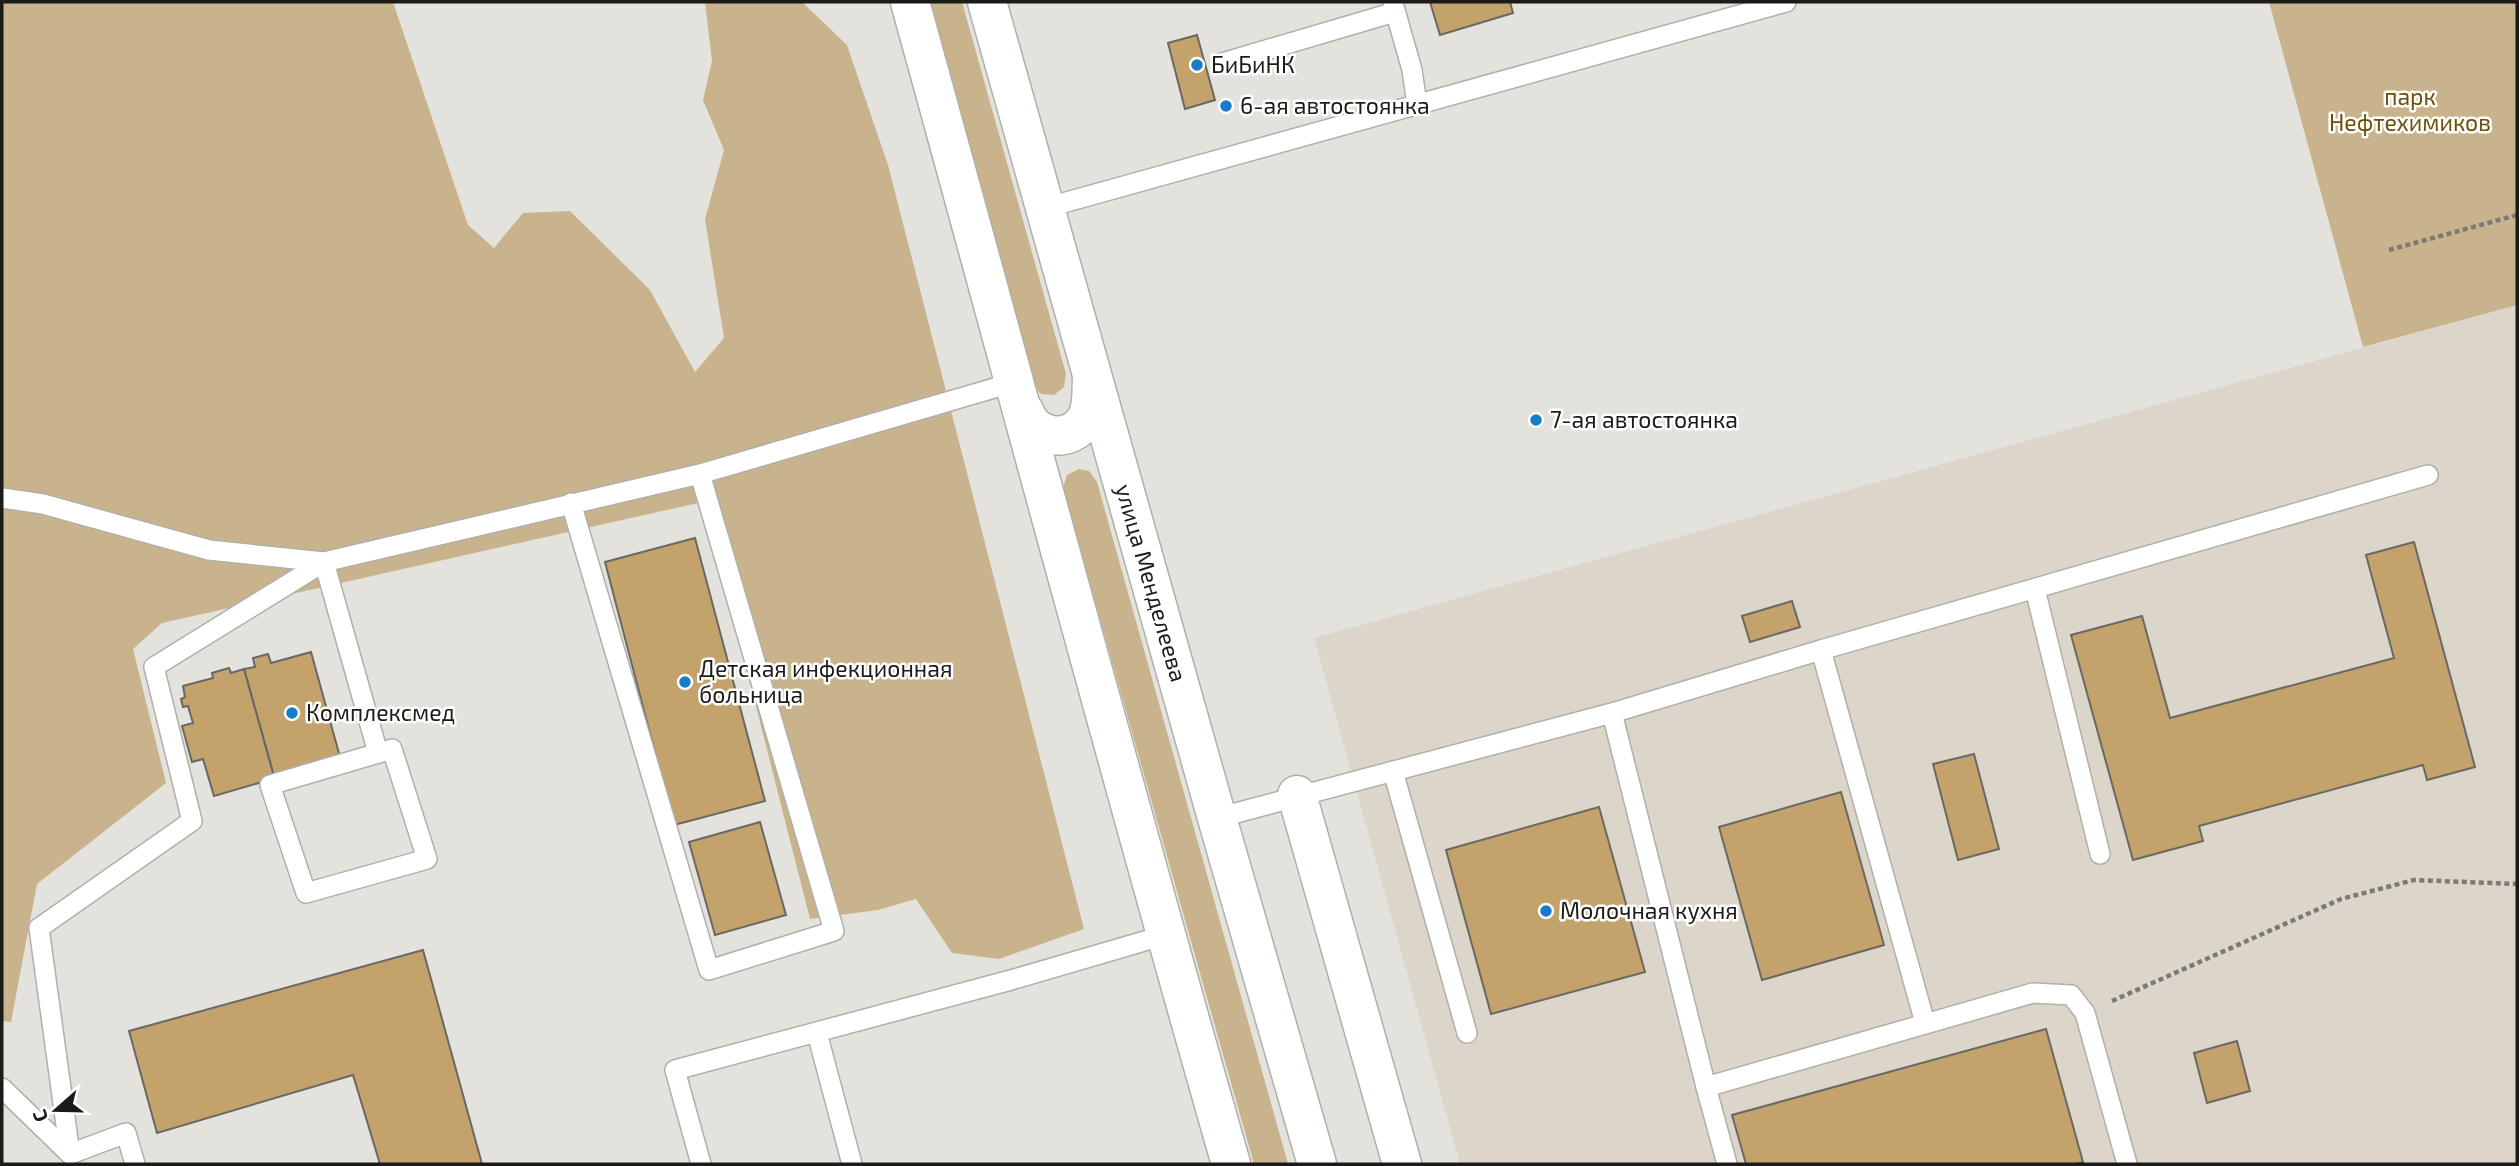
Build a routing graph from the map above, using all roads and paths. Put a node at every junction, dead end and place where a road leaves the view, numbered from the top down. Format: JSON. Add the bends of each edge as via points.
{"nodes":[{"id":1,"x":909,"y":2,"type":"edge"},
{"id":2,"x":987,"y":2,"type":"edge"},
{"id":3,"x":1786,"y":2,"type":"edge"},
{"id":4,"x":1394,"y":7,"type":"edge"},
{"id":5,"x":1222,"y":63,"type":"dead end"},
{"id":6,"x":1418,"y":104,"type":"junction"},
{"id":7,"x":1045,"y":208,"type":"junction"},
{"id":8,"x":2517,"y":215,"type":"edge"},
{"id":9,"x":2389,"y":250,"type":"dead end"},
{"id":10,"x":1092,"y":374,"type":"junction"},
{"id":11,"x":1020,"y":397,"type":"junction"},
{"id":12,"x":700,"y":474,"type":"junction"},
{"id":13,"x":2428,"y":475,"type":"dead end"},
{"id":14,"x":2,"y":498,"type":"edge"},
{"id":15,"x":571,"y":503,"type":"junction"},
{"id":16,"x":324,"y":562,"type":"junction"},
{"id":17,"x":2035,"y":589,"type":"junction"},
{"id":18,"x":1821,"y":650,"type":"junction"},
{"id":19,"x":1612,"y":713,"type":"junction"},
{"id":20,"x":378,"y":753,"type":"junction"},
{"id":21,"x":1393,"y":771,"type":"junction"},
{"id":22,"x":1297,"y":795,"type":"junction"},
{"id":23,"x":1217,"y":818,"type":"junction"},
{"id":24,"x":2100,"y":854,"type":"dead end"},
{"id":25,"x":2517,"y":884,"type":"edge"},
{"id":26,"x":1165,"y":935,"type":"junction"},
{"id":27,"x":2085,"y":1013,"type":"junction"},
{"id":28,"x":1925,"y":1023,"type":"junction"},
{"id":29,"x":817,"y":1032,"type":"junction"},
{"id":30,"x":1467,"y":1033,"type":"dead end"},
{"id":31,"x":1706,"y":1087,"type":"junction"},
{"id":32,"x":2,"y":1088,"type":"edge"},
{"id":33,"x":70,"y":1154,"type":"junction"},
{"id":34,"x":135,"y":1164,"type":"edge"},
{"id":35,"x":701,"y":1164,"type":"edge"},
{"id":36,"x":852,"y":1164,"type":"edge"},
{"id":37,"x":1231,"y":1164,"type":"edge"},
{"id":38,"x":1317,"y":1164,"type":"edge"},
{"id":39,"x":1402,"y":1164,"type":"edge"},
{"id":40,"x":1727,"y":1164,"type":"edge"},
{"id":41,"x":2127,"y":1164,"type":"edge"}],
"edges":[{"from":1,"to":11,"type":"street"},
{"from":2,"to":7,"type":"street","name":"улица Менделеева"},
{"from":3,"to":6,"type":"lane"},
{"from":4,"to":5,"type":"lane"},
{"from":4,"to":6,"type":"lane"},
{"from":6,"to":7,"type":"lane"},
{"from":7,"to":10,"type":"street","name":"улица Менделеева"},
{"from":8,"to":9,"type":"path"},
{"from":10,"to":11,"type":"street","via":[[1089,412],[1072,432],[1046,435],[1030,423]]},
{"from":10,"to":23,"type":"street","name":"улица Менделеева"},
{"from":11,"to":12,"type":"lane"},
{"from":11,"to":26,"type":"street"},
{"from":12,"to":15,"type":"lane"},
{"from":12,"to":15,"type":"lane","via":[[834,930],[709,970]]},
{"from":13,"to":17,"type":"lane"},
{"from":14,"to":16,"type":"lane","via":[[209,550]]},
{"from":15,"to":16,"type":"lane"},
{"from":16,"to":20,"type":"lane"},
{"from":16,"to":33,"type":"lane","via":[[154,667],[192,821],[39,928]]},
{"from":17,"to":18,"type":"lane"},
{"from":17,"to":24,"type":"lane"},
{"from":18,"to":19,"type":"lane"},
{"from":18,"to":28,"type":"lane"},
{"from":19,"to":21,"type":"lane"},
{"from":19,"to":31,"type":"lane"},
{"from":20,"to":20,"type":"lane","via":[[393,749],[426,859],[306,893],[270,785]]},
{"from":21,"to":22,"type":"lane"},
{"from":21,"to":30,"type":"lane"},
{"from":22,"to":23,"type":"lane"},
{"from":22,"to":39,"type":"street"},
{"from":23,"to":38,"type":"street","name":"улица Менделеева"},
{"from":25,"to":27,"type":"path","via":[[2414,880],[2341,900]]},
{"from":26,"to":29,"type":"lane"},
{"from":26,"to":37,"type":"street"},
{"from":27,"to":28,"type":"lane","via":[[2071,995],[2033,993]]},
{"from":27,"to":41,"type":"lane"},
{"from":28,"to":31,"type":"lane"},
{"from":29,"to":35,"type":"lane","via":[[675,1070]]},
{"from":29,"to":36,"type":"lane"},
{"from":31,"to":40,"type":"lane"},
{"from":32,"to":33,"type":"lane"},
{"from":33,"to":34,"type":"lane","via":[[126,1133]]}]}
